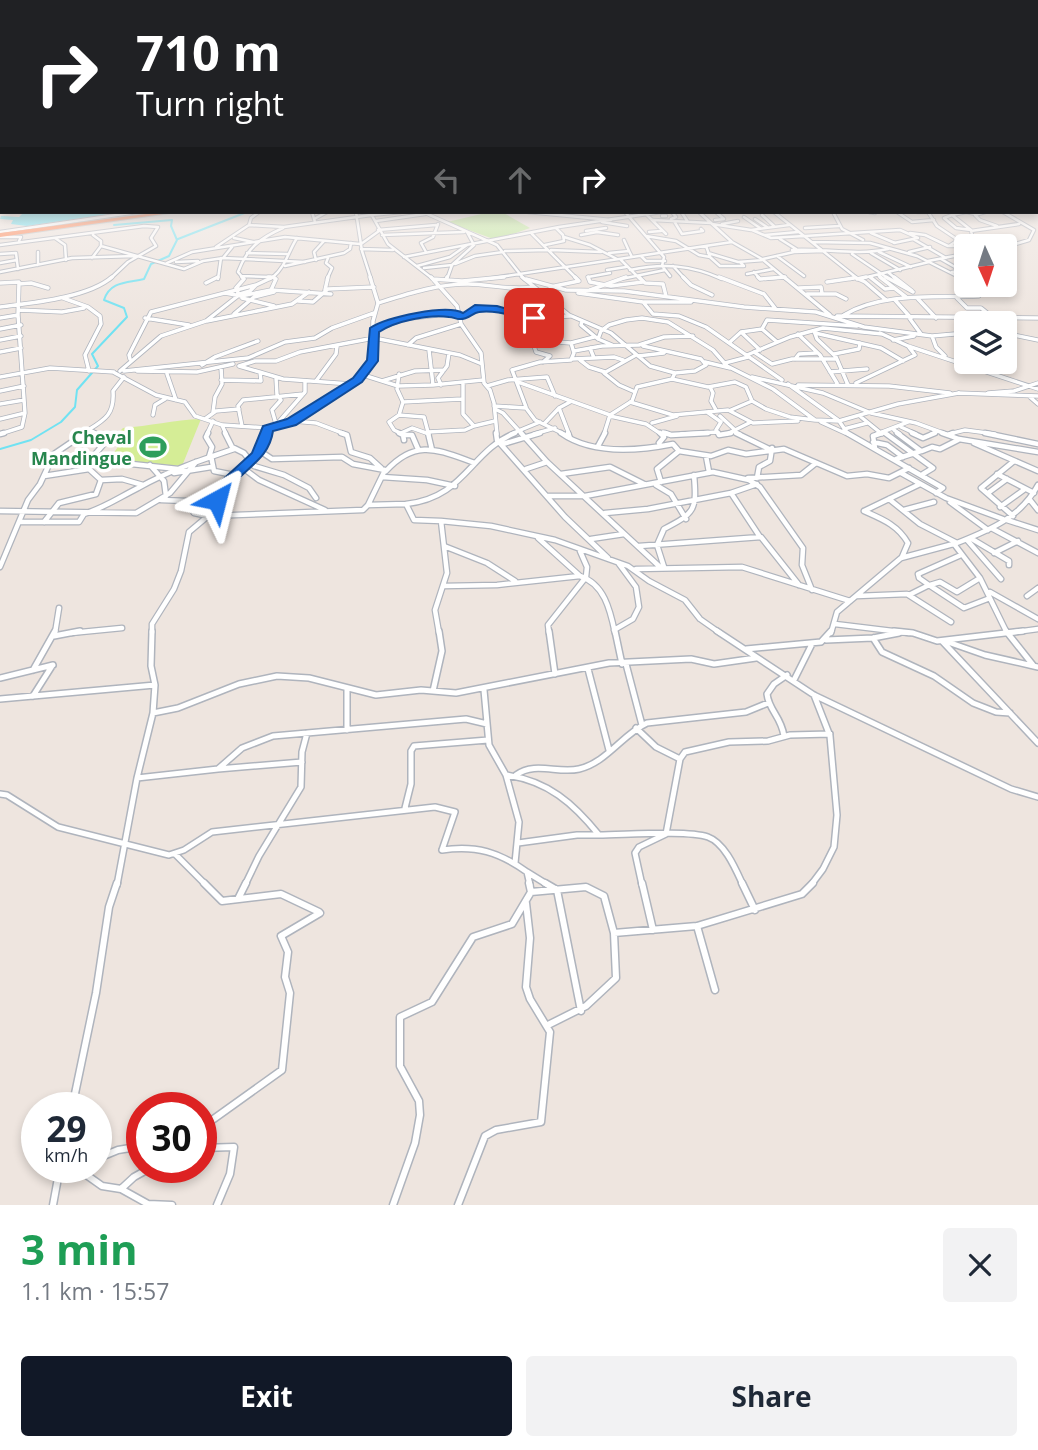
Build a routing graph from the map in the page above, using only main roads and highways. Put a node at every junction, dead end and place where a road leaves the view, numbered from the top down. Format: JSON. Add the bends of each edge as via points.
{"nodes":[{"id":1,"x":145,"y":214,"type":"edge"},
{"id":2,"x":155,"y":214,"type":"edge"},
{"id":3,"x":0,"y":234,"type":"edge"}],
"edges":[{"from":1,"to":3,"type":"highway"},
{"from":2,"to":3,"type":"highway"}]}
